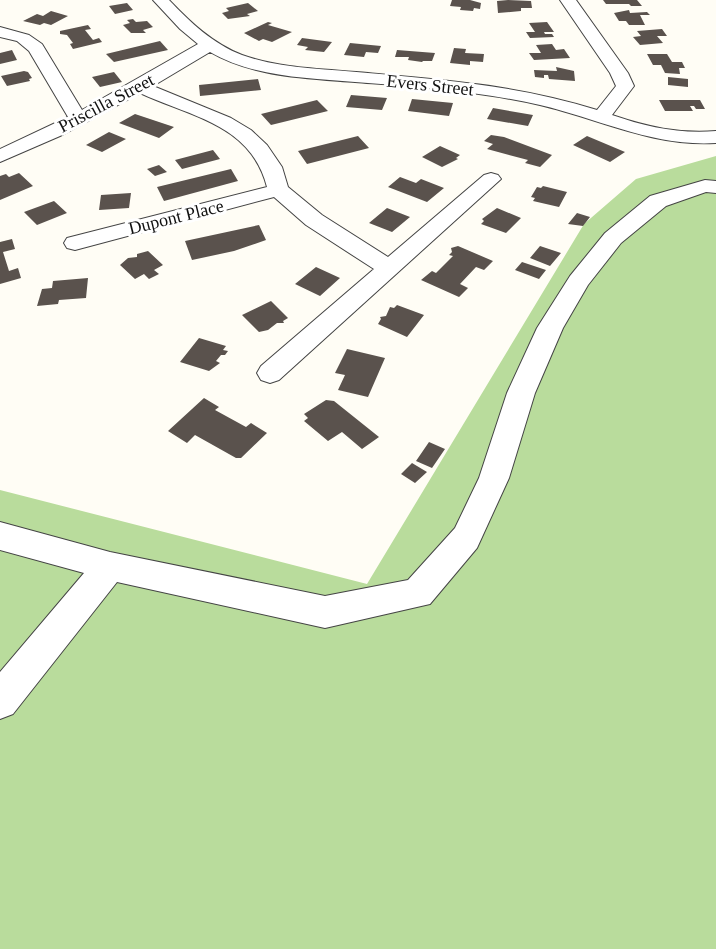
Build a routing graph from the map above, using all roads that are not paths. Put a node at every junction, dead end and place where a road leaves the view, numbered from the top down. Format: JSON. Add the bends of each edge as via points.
{"nodes":[{"id":1,"x":568,"y":0,"type":"edge"},
{"id":2,"x":184,"y":1,"type":"edge"},
{"id":3,"x":164,"y":3,"type":"edge"},
{"id":4,"x":0,"y":32,"type":"edge"},
{"id":5,"x":209,"y":45,"type":"junction"},
{"id":6,"x":139,"y":86,"type":"junction"},
{"id":7,"x":78,"y":118,"type":"junction"},
{"id":8,"x":601,"y":118,"type":"junction"},
{"id":9,"x":716,"y":137,"type":"edge"},
{"id":10,"x":0,"y":156,"type":"edge"},
{"id":11,"x":491,"y":179,"type":"dead end"},
{"id":12,"x":716,"y":187,"type":"edge"},
{"id":13,"x":278,"y":190,"type":"junction"},
{"id":14,"x":75,"y":243,"type":"dead end"},
{"id":15,"x":389,"y":268,"type":"junction"},
{"id":16,"x":270,"y":373,"type":"dead end"},
{"id":17,"x":0,"y":536,"type":"edge"},
{"id":18,"x":110,"y":566,"type":"junction"},
{"id":19,"x":0,"y":700,"type":"edge"}],
"edges":[{"from":1,"to":8,"type":"street","via":[[624,86]]},
{"from":2,"to":3,"type":"street"},
{"from":3,"to":5,"type":"street","name":"Evers Street"},
{"from":4,"to":7,"type":"street","via":[[23,38],[36,48]]},
{"from":5,"to":6,"type":"street","name":"Priscilla Street"},
{"from":5,"to":8,"type":"street","name":"Evers Street","via":[[237,58],[284,70],[489,91],[544,101]]},
{"from":6,"to":7,"type":"street","name":"Priscilla Street"},
{"from":6,"to":13,"type":"street","via":[[241,131],[269,160]]},
{"from":7,"to":10,"type":"street","name":"Priscilla Street"},
{"from":8,"to":9,"type":"street","name":"Evers Street","via":[[666,137]]},
{"from":11,"to":15,"type":"street"},
{"from":12,"to":18,"type":"street","via":[[705,186],[658,201],[613,238],[578,281],[550,328],[521,393],[494,478],[466,538],[418,593],[326,612]]},
{"from":13,"to":14,"type":"street","name":"Dupont Place"},
{"from":13,"to":15,"type":"street","via":[[314,220]]},
{"from":15,"to":16,"type":"street"},
{"from":17,"to":18,"type":"street"},
{"from":18,"to":19,"type":"street"}]}
